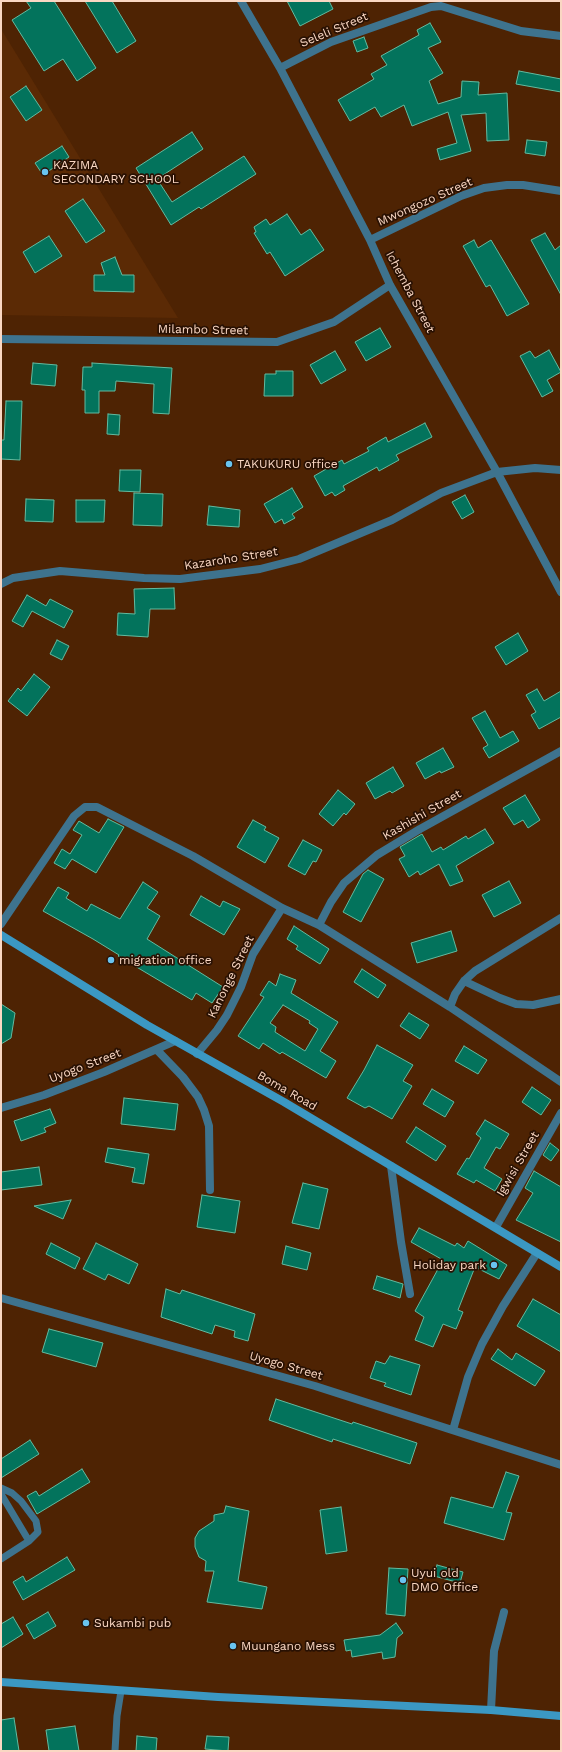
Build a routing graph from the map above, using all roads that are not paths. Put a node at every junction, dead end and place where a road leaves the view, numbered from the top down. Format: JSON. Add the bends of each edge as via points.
{"nodes":[{"id":1,"x":241,"y":1,"type":"edge"},
{"id":2,"x":561,"y":36,"type":"edge"},
{"id":3,"x":280,"y":68,"type":"junction"},
{"id":4,"x":561,"y":192,"type":"edge"},
{"id":5,"x":370,"y":240,"type":"junction"},
{"id":6,"x":390,"y":285,"type":"junction"},
{"id":7,"x":1,"y":340,"type":"edge"},
{"id":8,"x":561,"y":470,"type":"edge"},
{"id":9,"x":497,"y":472,"type":"junction"},
{"id":10,"x":1,"y":584,"type":"edge"},
{"id":11,"x":561,"y":592,"type":"edge"},
{"id":12,"x":561,"y":751,"type":"edge"},
{"id":13,"x":282,"y":908,"type":"junction"},
{"id":14,"x":561,"y":918,"type":"edge"},
{"id":15,"x":1,"y":924,"type":"edge"},
{"id":16,"x":319,"y":925,"type":"junction"},
{"id":17,"x":1,"y":935,"type":"edge"},
{"id":18,"x":464,"y":981,"type":"junction"},
{"id":19,"x":561,"y":1000,"type":"edge"},
{"id":20,"x":450,"y":1007,"type":"junction"},
{"id":21,"x":174,"y":1041,"type":"junction"},
{"id":22,"x":156,"y":1050,"type":"junction"},
{"id":23,"x":197,"y":1054,"type":"junction"},
{"id":24,"x":561,"y":1082,"type":"edge"},
{"id":25,"x":1,"y":1108,"type":"edge"},
{"id":26,"x":561,"y":1113,"type":"edge"},
{"id":27,"x":391,"y":1166,"type":"junction"},
{"id":28,"x":210,"y":1190,"type":"dead end"},
{"id":29,"x":496,"y":1227,"type":"junction"},
{"id":30,"x":537,"y":1253,"type":"junction"},
{"id":31,"x":561,"y":1267,"type":"edge"},
{"id":32,"x":410,"y":1294,"type":"dead end"},
{"id":33,"x":1,"y":1298,"type":"edge"},
{"id":34,"x":453,"y":1430,"type":"junction"},
{"id":35,"x":561,"y":1465,"type":"edge"},
{"id":36,"x":1,"y":1488,"type":"edge"},
{"id":37,"x":1,"y":1494,"type":"edge"},
{"id":38,"x":29,"y":1542,"type":"junction"},
{"id":39,"x":1,"y":1558,"type":"edge"},
{"id":40,"x":504,"y":1612,"type":"dead end"},
{"id":41,"x":1,"y":1682,"type":"edge"},
{"id":42,"x":121,"y":1691,"type":"junction"},
{"id":43,"x":491,"y":1710,"type":"junction"},
{"id":44,"x":561,"y":1716,"type":"edge"},
{"id":45,"x":115,"y":1751,"type":"edge"}],
"edges":[{"from":1,"to":3,"type":"street","name":"Ichemba Street"},
{"from":2,"to":3,"type":"street","name":"Seleli Street","via":[[521,31],[441,6],[431,7],[331,42]]},
{"from":3,"to":5,"type":"street","name":"Ichemba Street"},
{"from":4,"to":5,"type":"street","name":"Mwongozo Street","via":[[523,185],[484,188],[461,196]]},
{"from":5,"to":6,"type":"street","name":"Ichemba Street"},
{"from":6,"to":7,"type":"street","name":"Milambo Street","via":[[334,322],[277,342]]},
{"from":6,"to":9,"type":"street","name":"Ichemba Street"},
{"from":8,"to":9,"type":"street","name":"Kazaroho Street","via":[[535,468]]},
{"from":9,"to":10,"type":"street","name":"Kazaroho Street","via":[[441,493],[392,520],[299,558],[260,569],[180,579],[60,571],[13,578]]},
{"from":9,"to":11,"type":"street","name":"Ichemba Street"},
{"from":12,"to":16,"type":"street","name":"Kashishi Street","via":[[376,855],[344,883]]},
{"from":13,"to":15,"type":"street","via":[[154,835],[97,807],[85,807],[74,816]]},
{"from":13,"to":16,"type":"street"},
{"from":13,"to":23,"type":"street","name":"Kanonge Street","via":[[253,954],[227,1015],[218,1030]]},
{"from":14,"to":18,"type":"street","via":[[488,962]]},
{"from":16,"to":20,"type":"street"},
{"from":17,"to":21,"type":"main road","name":"Boma Road"},
{"from":18,"to":19,"type":"street","via":[[516,1004],[533,1005]]},
{"from":18,"to":20,"type":"street"},
{"from":20,"to":24,"type":"street"},
{"from":21,"to":22,"type":"street","name":"Uyogo Street"},
{"from":21,"to":23,"type":"main road","name":"Boma Road"},
{"from":22,"to":25,"type":"street","name":"Uyogo Street","via":[[75,1084]]},
{"from":22,"to":28,"type":"street","via":[[183,1077],[204,1110],[209,1126]]},
{"from":23,"to":27,"type":"main road","name":"Boma Road"},
{"from":26,"to":29,"type":"street","name":"Igwisi Street"},
{"from":27,"to":29,"type":"main road","name":"Boma Road"},
{"from":27,"to":32,"type":"street"},
{"from":29,"to":30,"type":"main road","name":"Boma Road"},
{"from":30,"to":31,"type":"main road","name":"Boma Road"},
{"from":30,"to":34,"type":"street","via":[[482,1344],[468,1376]]},
{"from":33,"to":34,"type":"street","name":"Uyogo Street","via":[[315,1386]]},
{"from":34,"to":35,"type":"street","name":"Uyogo Street"},
{"from":36,"to":38,"type":"lane","via":[[12,1493],[36,1521],[38,1532]]},
{"from":37,"to":38,"type":"lane"},
{"from":38,"to":39,"type":"lane"},
{"from":40,"to":43,"type":"street","via":[[494,1651]]},
{"from":41,"to":42,"type":"main road"},
{"from":42,"to":43,"type":"main road"},
{"from":42,"to":45,"type":"lane"},
{"from":43,"to":44,"type":"main road"}]}
